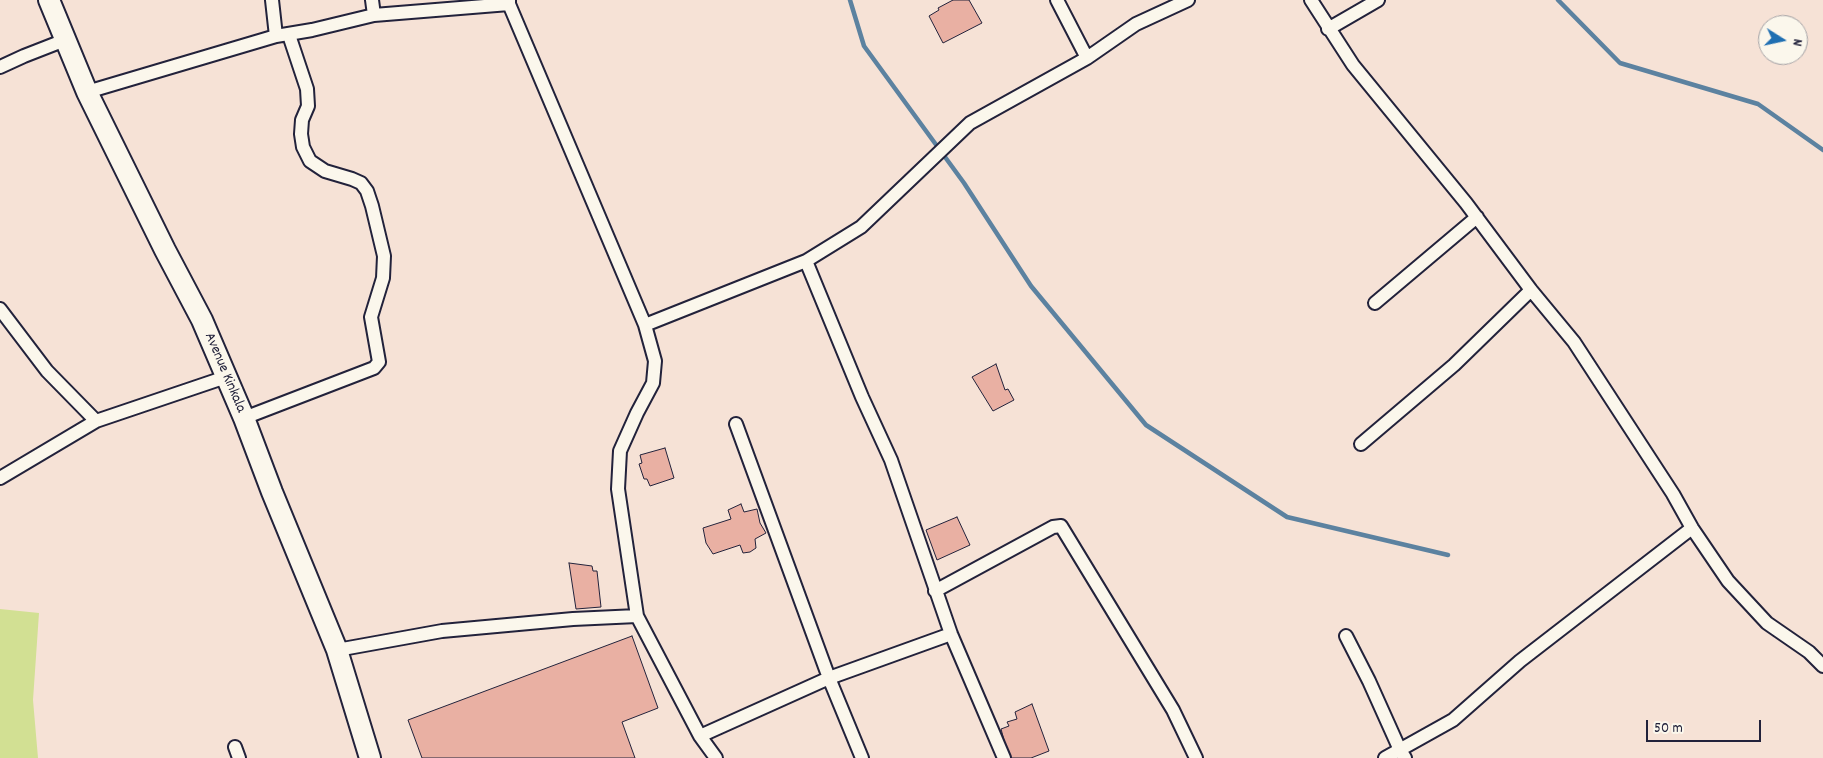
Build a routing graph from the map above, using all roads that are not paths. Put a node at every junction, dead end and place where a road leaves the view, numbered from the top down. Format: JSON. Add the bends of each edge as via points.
{"nodes":[{"id":1,"x":49,"y":0,"type":"edge"},
{"id":2,"x":272,"y":0,"type":"edge"},
{"id":3,"x":372,"y":0,"type":"edge"},
{"id":4,"x":1057,"y":0,"type":"edge"},
{"id":5,"x":1188,"y":0,"type":"edge"},
{"id":6,"x":1311,"y":0,"type":"edge"},
{"id":7,"x":1378,"y":0,"type":"edge"},
{"id":8,"x":509,"y":2,"type":"edge"},
{"id":9,"x":374,"y":15,"type":"junction"},
{"id":10,"x":1328,"y":29,"type":"junction"},
{"id":11,"x":282,"y":36,"type":"junction"},
{"id":12,"x":65,"y":40,"type":"junction"},
{"id":13,"x":1087,"y":58,"type":"junction"},
{"id":14,"x":0,"y":67,"type":"edge"},
{"id":15,"x":87,"y":92,"type":"junction"},
{"id":16,"x":1477,"y":217,"type":"junction"},
{"id":17,"x":806,"y":261,"type":"junction"},
{"id":18,"x":1531,"y":290,"type":"junction"},
{"id":19,"x":1375,"y":303,"type":"dead end"},
{"id":20,"x":0,"y":309,"type":"edge"},
{"id":21,"x":645,"y":325,"type":"junction"},
{"id":22,"x":226,"y":377,"type":"junction"},
{"id":23,"x":244,"y":418,"type":"junction"},
{"id":24,"x":96,"y":421,"type":"junction"},
{"id":25,"x":736,"y":424,"type":"dead end"},
{"id":26,"x":1361,"y":444,"type":"dead end"},
{"id":27,"x":0,"y":478,"type":"edge"},
{"id":28,"x":1692,"y":528,"type":"junction"},
{"id":29,"x":935,"y":591,"type":"junction"},
{"id":30,"x":636,"y":616,"type":"junction"},
{"id":31,"x":951,"y":634,"type":"junction"},
{"id":32,"x":1346,"y":636,"type":"dead end"},
{"id":33,"x":337,"y":650,"type":"junction"},
{"id":34,"x":1823,"y":666,"type":"edge"},
{"id":35,"x":829,"y":678,"type":"junction"},
{"id":36,"x":700,"y":736,"type":"junction"},
{"id":37,"x":1402,"y":754,"type":"edge"},
{"id":38,"x":370,"y":758,"type":"edge"},
{"id":39,"x":716,"y":758,"type":"edge"},
{"id":40,"x":862,"y":758,"type":"edge"},
{"id":41,"x":1004,"y":758,"type":"edge"},
{"id":42,"x":1196,"y":758,"type":"edge"},
{"id":43,"x":1385,"y":758,"type":"edge"}],
"edges":[{"from":1,"to":12,"type":"main road","name":"Avenue Kinkala"},
{"from":2,"to":11,"type":"street"},
{"from":3,"to":9,"type":"street"},
{"from":4,"to":13,"type":"street"},
{"from":5,"to":13,"type":"street","via":[[1136,24]]},
{"from":6,"to":10,"type":"street"},
{"from":7,"to":10,"type":"street"},
{"from":8,"to":9,"type":"street"},
{"from":8,"to":21,"type":"street"},
{"from":9,"to":11,"type":"street"},
{"from":10,"to":16,"type":"street","via":[[1353,65]]},
{"from":11,"to":15,"type":"street"},
{"from":11,"to":23,"type":"street","via":[[308,89],[308,106],[301,134],[310,161],[324,171],[361,183],[372,206],[384,256],[383,278],[371,317],[379,362],[374,368]]},
{"from":12,"to":14,"type":"street"},
{"from":12,"to":15,"type":"main road","name":"Avenue Kinkala"},
{"from":13,"to":17,"type":"street","via":[[970,123],[860,227]]},
{"from":15,"to":22,"type":"main road","name":"Avenue Kinkala","via":[[202,320]]},
{"from":16,"to":18,"type":"street"},
{"from":16,"to":19,"type":"street"},
{"from":17,"to":21,"type":"street"},
{"from":17,"to":29,"type":"street","via":[[891,460]]},
{"from":18,"to":26,"type":"street","via":[[1454,365]]},
{"from":18,"to":28,"type":"street","via":[[1574,342]]},
{"from":20,"to":24,"type":"street","via":[[47,371]]},
{"from":21,"to":30,"type":"street","via":[[654,361],[653,383],[620,451],[618,489]]},
{"from":22,"to":23,"type":"main road","name":"Avenue Kinkala"},
{"from":22,"to":24,"type":"street"},
{"from":23,"to":33,"type":"main road","name":"Avenue Kinkala"},
{"from":24,"to":27,"type":"street"},
{"from":25,"to":35,"type":"street"},
{"from":28,"to":34,"type":"street","via":[[1728,581],[1767,623],[1810,652]]},
{"from":28,"to":37,"type":"street","via":[[1520,661],[1453,720]]},
{"from":29,"to":31,"type":"street"},
{"from":29,"to":42,"type":"street","via":[[1053,527],[1061,526],[1173,710]]},
{"from":30,"to":33,"type":"street","via":[[442,631]]},
{"from":30,"to":36,"type":"street"},
{"from":31,"to":35,"type":"street"},
{"from":31,"to":41,"type":"street"},
{"from":32,"to":37,"type":"street"},
{"from":33,"to":38,"type":"main road","name":"Avenue Kinkala"},
{"from":35,"to":36,"type":"street"},
{"from":35,"to":40,"type":"street"},
{"from":36,"to":39,"type":"street"},
{"from":37,"to":43,"type":"street"}]}
